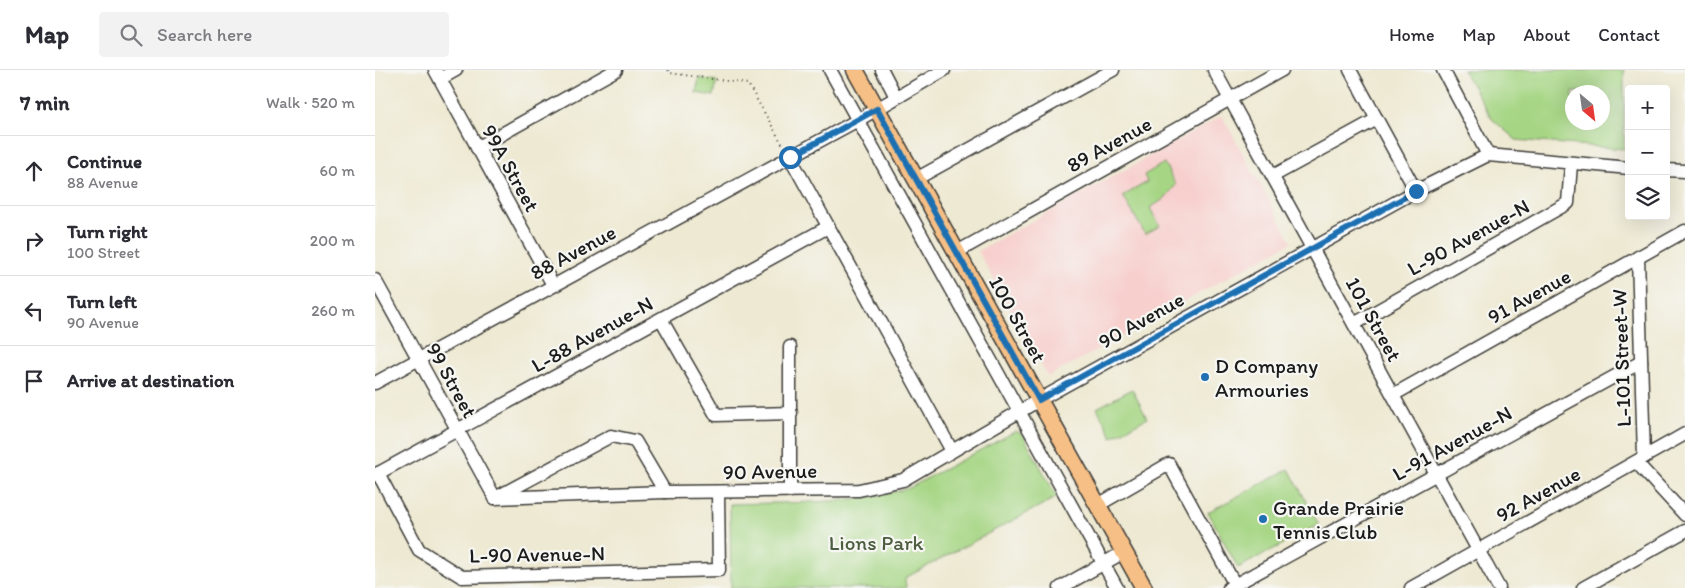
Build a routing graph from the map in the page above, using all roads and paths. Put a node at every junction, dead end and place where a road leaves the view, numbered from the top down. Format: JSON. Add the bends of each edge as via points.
{"nodes":[{"id":1,"x":457,"y":70,"type":"edge"},
{"id":2,"x":616,"y":70,"type":"edge"},
{"id":3,"x":669,"y":70,"type":"edge"},
{"id":4,"x":831,"y":70,"type":"edge"},
{"id":5,"x":855,"y":70,"type":"edge"},
{"id":6,"x":881,"y":70,"type":"edge"},
{"id":7,"x":945,"y":70,"type":"edge"},
{"id":8,"x":1113,"y":70,"type":"edge"},
{"id":9,"x":1214,"y":70,"type":"edge"},
{"id":10,"x":1282,"y":70,"type":"edge"},
{"id":11,"x":1350,"y":70,"type":"edge"},
{"id":12,"x":1443,"y":70,"type":"edge"},
{"id":13,"x":437,"y":75,"type":"edge"},
{"id":14,"x":896,"y":97,"type":"junction"},
{"id":15,"x":1230,"y":99,"type":"junction"},
{"id":16,"x":877,"y":109,"type":"junction"},
{"id":17,"x":1377,"y":119,"type":"junction"},
{"id":18,"x":858,"y":120,"type":"junction"},
{"id":19,"x":477,"y":148,"type":"junction"},
{"id":20,"x":1488,"y":155,"type":"junction"},
{"id":21,"x":790,"y":157,"type":"junction"},
{"id":22,"x":1571,"y":164,"type":"junction"},
{"id":23,"x":1625,"y":168,"type":"edge"},
{"id":24,"x":1670,"y":170,"type":"edge"},
{"id":25,"x":1685,"y":170,"type":"edge"},
{"id":26,"x":1273,"y":176,"type":"junction"},
{"id":27,"x":916,"y":179,"type":"junction"},
{"id":28,"x":1416,"y":191,"type":"junction"},
{"id":29,"x":828,"y":227,"type":"junction"},
{"id":30,"x":1685,"y":231,"type":"edge"},
{"id":31,"x":1313,"y":249,"type":"junction"},
{"id":32,"x":957,"y":252,"type":"junction"},
{"id":33,"x":1638,"y":257,"type":"junction"},
{"id":34,"x":375,"y":281,"type":"edge"},
{"id":35,"x":553,"y":285,"type":"junction"},
{"id":36,"x":661,"y":319,"type":"junction"},
{"id":37,"x":1354,"y":324,"type":"junction"},
{"id":38,"x":790,"y":347,"type":"dead end"},
{"id":39,"x":418,"y":358,"type":"junction"},
{"id":40,"x":1641,"y":362,"type":"junction"},
{"id":41,"x":375,"y":383,"type":"edge"},
{"id":42,"x":1393,"y":395,"type":"junction"},
{"id":43,"x":1039,"y":400,"type":"junction"},
{"id":44,"x":1018,"y":412,"type":"junction"},
{"id":45,"x":791,"y":413,"type":"junction"},
{"id":46,"x":458,"y":430,"type":"junction"},
{"id":47,"x":1685,"y":434,"type":"edge"},
{"id":48,"x":951,"y":451,"type":"junction"},
{"id":49,"x":1640,"y":460,"type":"junction"},
{"id":50,"x":377,"y":474,"type":"edge"},
{"id":51,"x":1437,"y":474,"type":"junction"},
{"id":52,"x":790,"y":491,"type":"junction"},
{"id":53,"x":665,"y":492,"type":"junction"},
{"id":54,"x":718,"y":492,"type":"junction"},
{"id":55,"x":495,"y":498,"type":"junction"},
{"id":56,"x":1098,"y":505,"type":"junction"},
{"id":57,"x":1685,"y":514,"type":"edge"},
{"id":58,"x":1685,"y":531,"type":"edge"},
{"id":59,"x":1479,"y":551,"type":"junction"},
{"id":60,"x":1124,"y":552,"type":"junction"},
{"id":61,"x":1103,"y":564,"type":"junction"},
{"id":62,"x":1232,"y":587,"type":"edge"},
{"id":63,"x":1060,"y":588,"type":"edge"},
{"id":64,"x":1117,"y":588,"type":"edge"},
{"id":65,"x":1144,"y":588,"type":"edge"},
{"id":66,"x":1411,"y":588,"type":"edge"},
{"id":67,"x":1499,"y":588,"type":"edge"},
{"id":68,"x":1583,"y":588,"type":"edge"}],
"edges":[{"from":1,"to":13,"type":"street"},
{"from":2,"to":19,"type":"street"},
{"from":3,"to":21,"type":"path","via":[[670,73],[748,84]]},
{"from":4,"to":18,"type":"street","name":"100 Street"},
{"from":5,"to":16,"type":"main road","name":"100 Street"},
{"from":6,"to":14,"type":"street"},
{"from":7,"to":14,"type":"street","name":"88 Avenue"},
{"from":8,"to":27,"type":"street"},
{"from":9,"to":15,"type":"street","name":"101 Street"},
{"from":10,"to":15,"type":"street","name":"89 Avenue"},
{"from":11,"to":17,"type":"street"},
{"from":12,"to":20,"type":"street"},
{"from":13,"to":19,"type":"street","name":"99A Street"},
{"from":14,"to":16,"type":"street","name":"88 Avenue"},
{"from":15,"to":26,"type":"street","name":"101 Street"},
{"from":15,"to":32,"type":"street","name":"89 Avenue"},
{"from":16,"to":18,"type":"street","name":"88 Avenue"},
{"from":16,"to":27,"type":"main road","name":"100 Street"},
{"from":17,"to":26,"type":"street"},
{"from":17,"to":28,"type":"street"},
{"from":18,"to":21,"type":"street","name":"88 Avenue"},
{"from":18,"to":44,"type":"street","name":"100 Street"},
{"from":19,"to":35,"type":"street","name":"99A Street"},
{"from":20,"to":22,"type":"street"},
{"from":20,"to":28,"type":"street","name":"90 Avenue"},
{"from":21,"to":29,"type":"street"},
{"from":21,"to":35,"type":"street","name":"88 Avenue"},
{"from":22,"to":23,"type":"street"},
{"from":22,"to":37,"type":"street","name":"L-90 Avenue-N","via":[[1568,203]]},
{"from":24,"to":25,"type":"street"},
{"from":26,"to":31,"type":"street","name":"101 Street"},
{"from":27,"to":32,"type":"main road","name":"100 Street"},
{"from":28,"to":31,"type":"street","name":"90 Avenue"},
{"from":29,"to":36,"type":"street","name":"L-88 Avenue-N"},
{"from":29,"to":48,"type":"street"},
{"from":30,"to":33,"type":"street","name":"91 Avenue"},
{"from":31,"to":37,"type":"street","name":"101 Street"},
{"from":31,"to":43,"type":"street","name":"90 Avenue"},
{"from":32,"to":43,"type":"main road","name":"100 Street"},
{"from":33,"to":40,"type":"street","name":"L-101 Street-W"},
{"from":33,"to":42,"type":"street","name":"91 Avenue"},
{"from":34,"to":39,"type":"street","name":"99 Street"},
{"from":35,"to":39,"type":"street","name":"88 Avenue"},
{"from":36,"to":45,"type":"street","via":[[716,415]]},
{"from":36,"to":46,"type":"street","name":"L-88 Avenue-N"},
{"from":37,"to":42,"type":"street","name":"101 Street"},
{"from":38,"to":45,"type":"street"},
{"from":39,"to":41,"type":"street","name":"88 Avenue"},
{"from":39,"to":46,"type":"street","name":"99 Street"},
{"from":40,"to":49,"type":"street","name":"L-101 Street-W"},
{"from":40,"to":51,"type":"street","name":"L-91 Avenue-N"},
{"from":42,"to":51,"type":"street","name":"101 Street"},
{"from":43,"to":44,"type":"street","name":"90 Avenue"},
{"from":43,"to":56,"type":"main road","name":"100 Street"},
{"from":44,"to":48,"type":"street","name":"90 Avenue"},
{"from":44,"to":61,"type":"street","name":"100 Street"},
{"from":45,"to":52,"type":"street"},
{"from":46,"to":50,"type":"street","name":"L-88 Avenue-N"},
{"from":46,"to":55,"type":"street","name":"99 Street"},
{"from":47,"to":49,"type":"street","name":"92 Avenue"},
{"from":48,"to":52,"type":"street","name":"90 Avenue","via":[[903,480],[859,490]]},
{"from":49,"to":57,"type":"street"},
{"from":49,"to":59,"type":"street","name":"92 Avenue"},
{"from":50,"to":54,"type":"street","name":"L-90 Avenue-N","via":[[419,550],[462,577],[719,570]]},
{"from":51,"to":59,"type":"street","name":"101 Street"},
{"from":51,"to":62,"type":"street","name":"L-91 Avenue-N"},
{"from":52,"to":54,"type":"street","name":"90 Avenue"},
{"from":53,"to":54,"type":"street","name":"90 Avenue"},
{"from":53,"to":55,"type":"street","name":"90 Avenue"},
{"from":53,"to":55,"type":"street","via":[[635,441],[611,436]]},
{"from":56,"to":60,"type":"main road","name":"100 Street"},
{"from":56,"to":62,"type":"street","via":[[1169,464]]},
{"from":58,"to":68,"type":"street"},
{"from":59,"to":66,"type":"street","name":"92 Avenue"},
{"from":59,"to":67,"type":"street","name":"101 Street"},
{"from":60,"to":61,"type":"street"},
{"from":60,"to":65,"type":"main road","name":"100 Street"},
{"from":61,"to":63,"type":"street"},
{"from":61,"to":64,"type":"street","name":"100 Street"}]}
